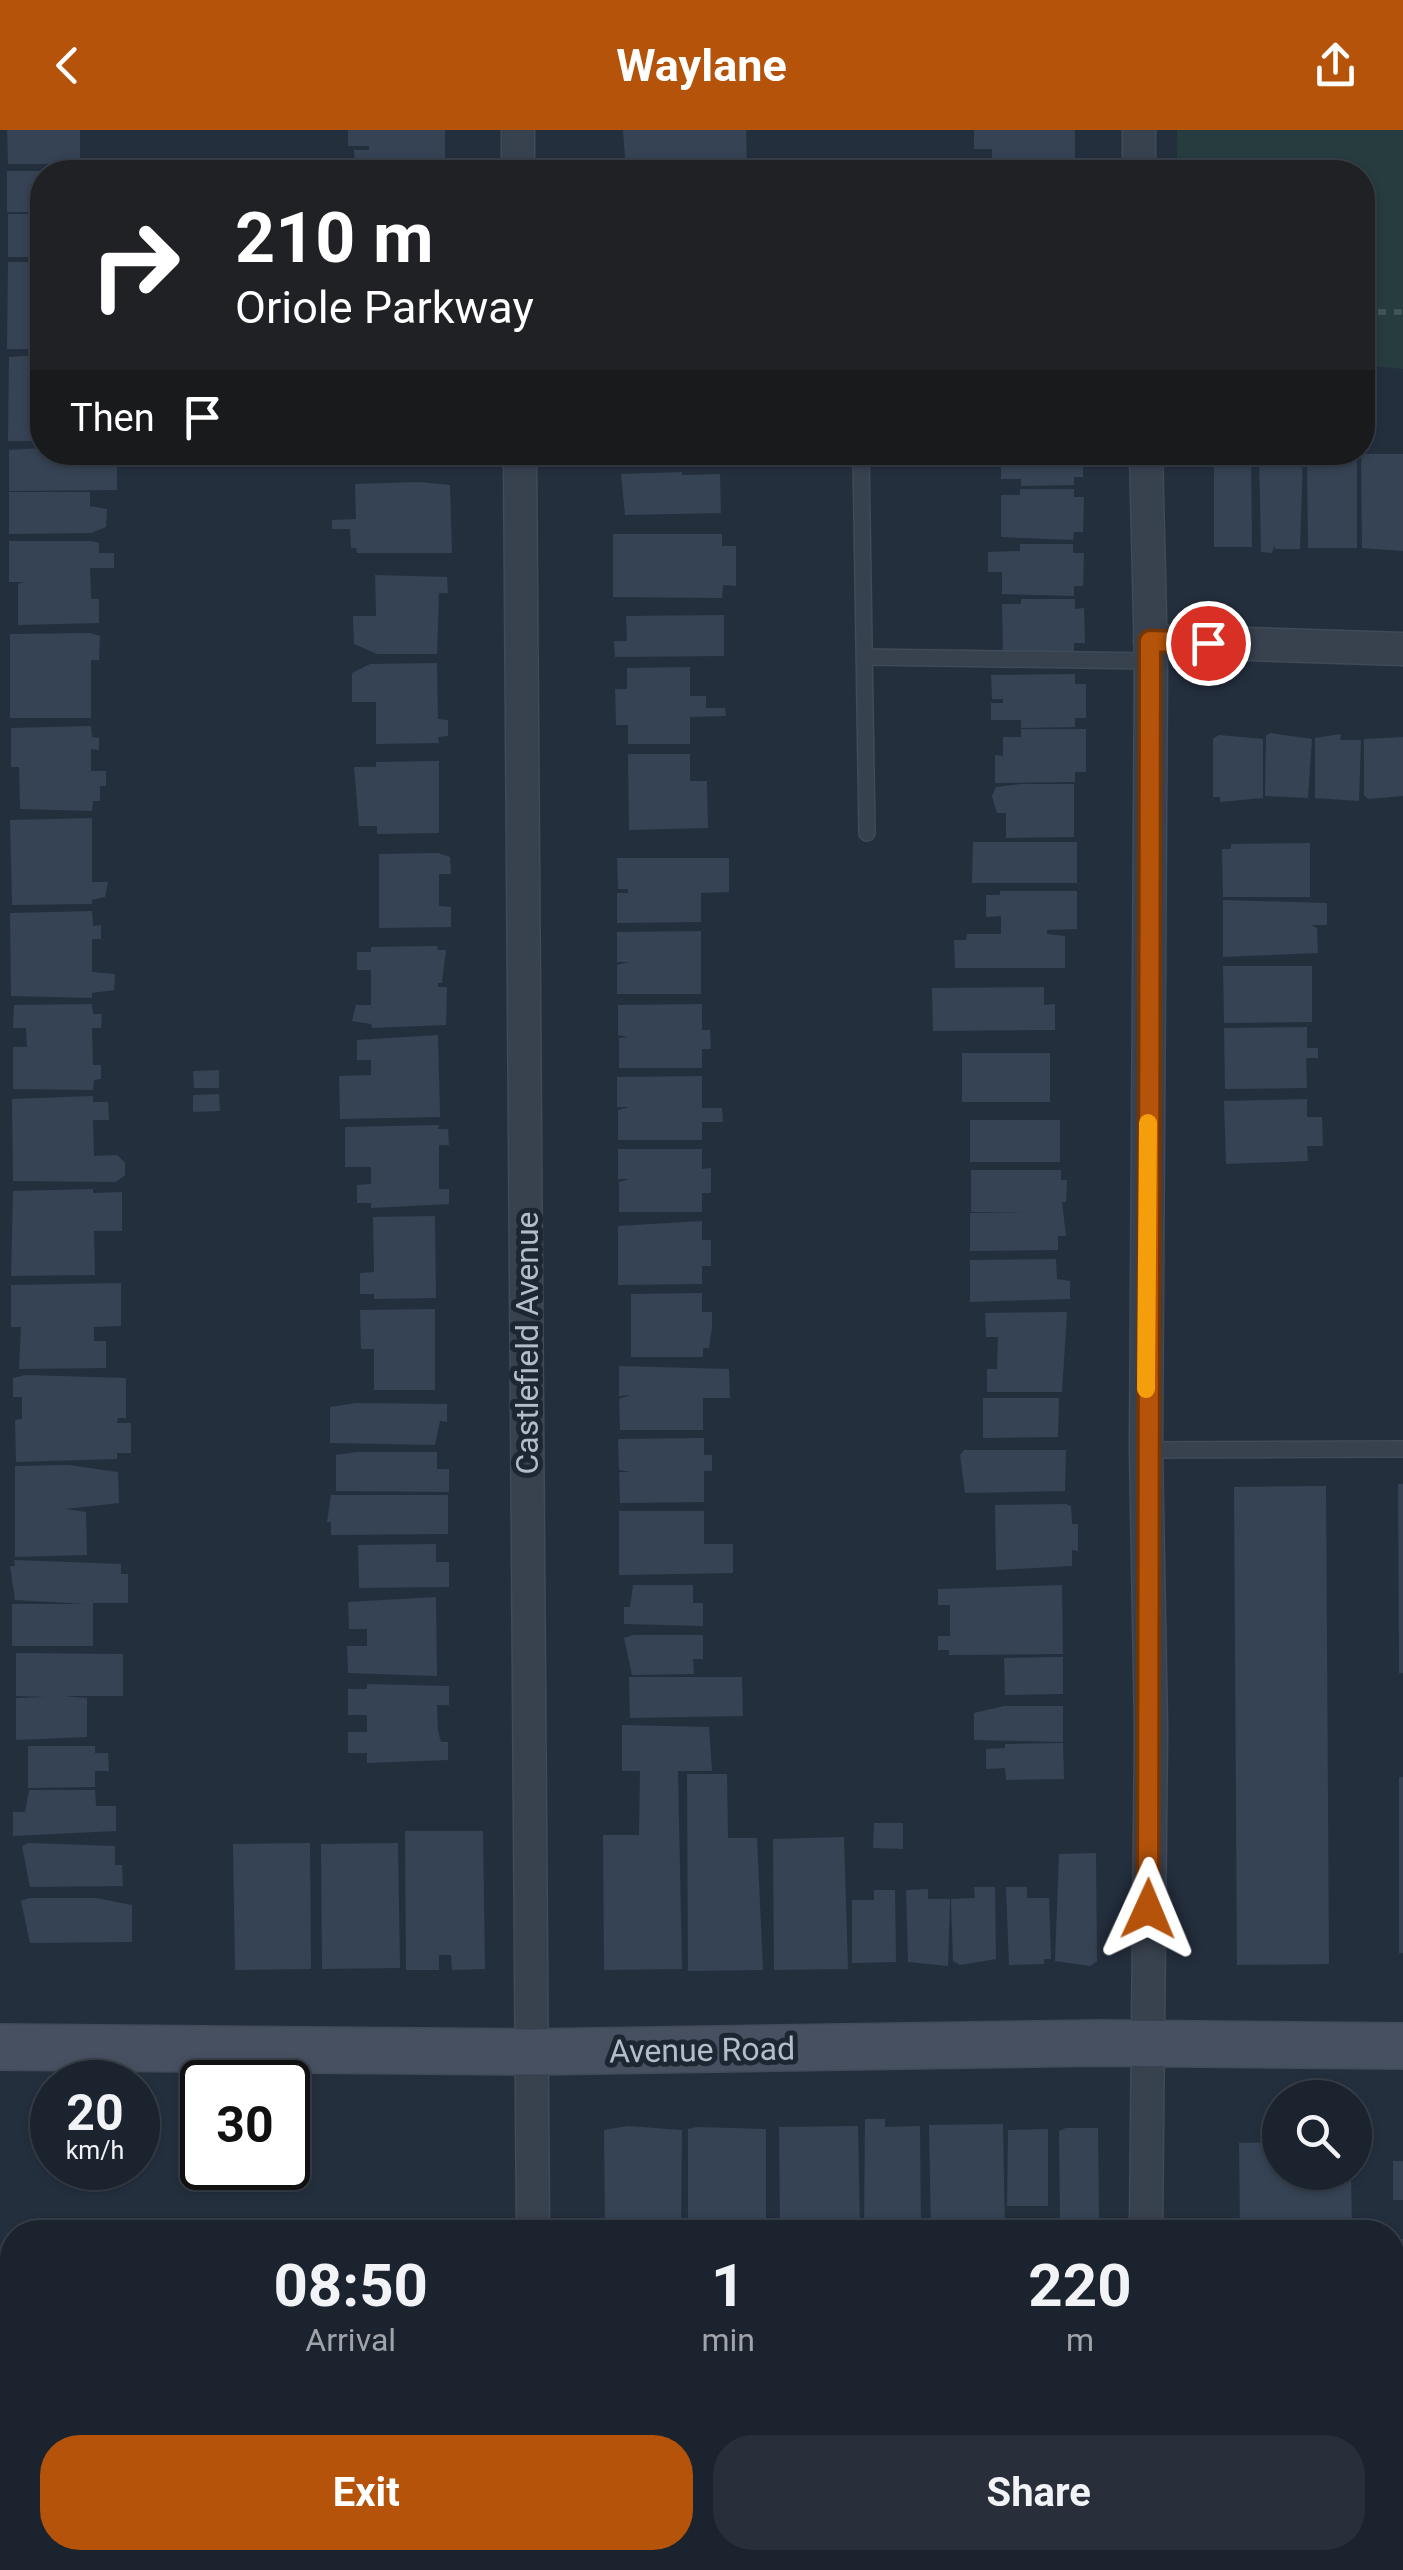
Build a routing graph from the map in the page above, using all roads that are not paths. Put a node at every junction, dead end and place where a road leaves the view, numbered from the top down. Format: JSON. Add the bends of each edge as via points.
{"nodes":[{"id":1,"x":518,"y":130,"type":"edge"},
{"id":2,"x":1138,"y":130,"type":"edge"},
{"id":3,"x":518,"y":160,"type":"edge"},
{"id":4,"x":1139,"y":160,"type":"edge"},
{"id":5,"x":520,"y":465,"type":"edge"},
{"id":6,"x":861,"y":465,"type":"edge"},
{"id":7,"x":1146,"y":465,"type":"edge"},
{"id":8,"x":1403,"y":649,"type":"edge"},
{"id":9,"x":1150,"y":651,"type":"junction"},
{"id":10,"x":867,"y":658,"type":"junction"},
{"id":11,"x":867,"y":834,"type":"dead end"},
{"id":12,"x":1146,"y":1450,"type":"junction"},
{"id":13,"x":1403,"y":1450,"type":"edge"},
{"id":14,"x":1146,"y":2043,"type":"junction"},
{"id":15,"x":0,"y":2046,"type":"edge"},
{"id":16,"x":1403,"y":2046,"type":"edge"},
{"id":17,"x":532,"y":2052,"type":"junction"},
{"id":18,"x":533,"y":2220,"type":"edge"},
{"id":19,"x":1146,"y":2220,"type":"edge"}],
"edges":[{"from":1,"to":3,"type":"street"},
{"from":2,"to":4,"type":"street"},
{"from":5,"to":17,"type":"street","name":"Castlefield Avenue"},
{"from":6,"to":10,"type":"lane"},
{"from":7,"to":9,"type":"street"},
{"from":8,"to":9,"type":"street"},
{"from":9,"to":10,"type":"lane"},
{"from":9,"to":12,"type":"street"},
{"from":10,"to":11,"type":"lane"},
{"from":12,"to":13,"type":"lane"},
{"from":12,"to":14,"type":"street"},
{"from":14,"to":16,"type":"main road","name":"Avenue Road"},
{"from":14,"to":17,"type":"main road","name":"Avenue Road"},
{"from":14,"to":19,"type":"street"},
{"from":15,"to":17,"type":"main road","name":"Avenue Road"},
{"from":17,"to":18,"type":"street","name":"Castlefield Avenue"}]}
